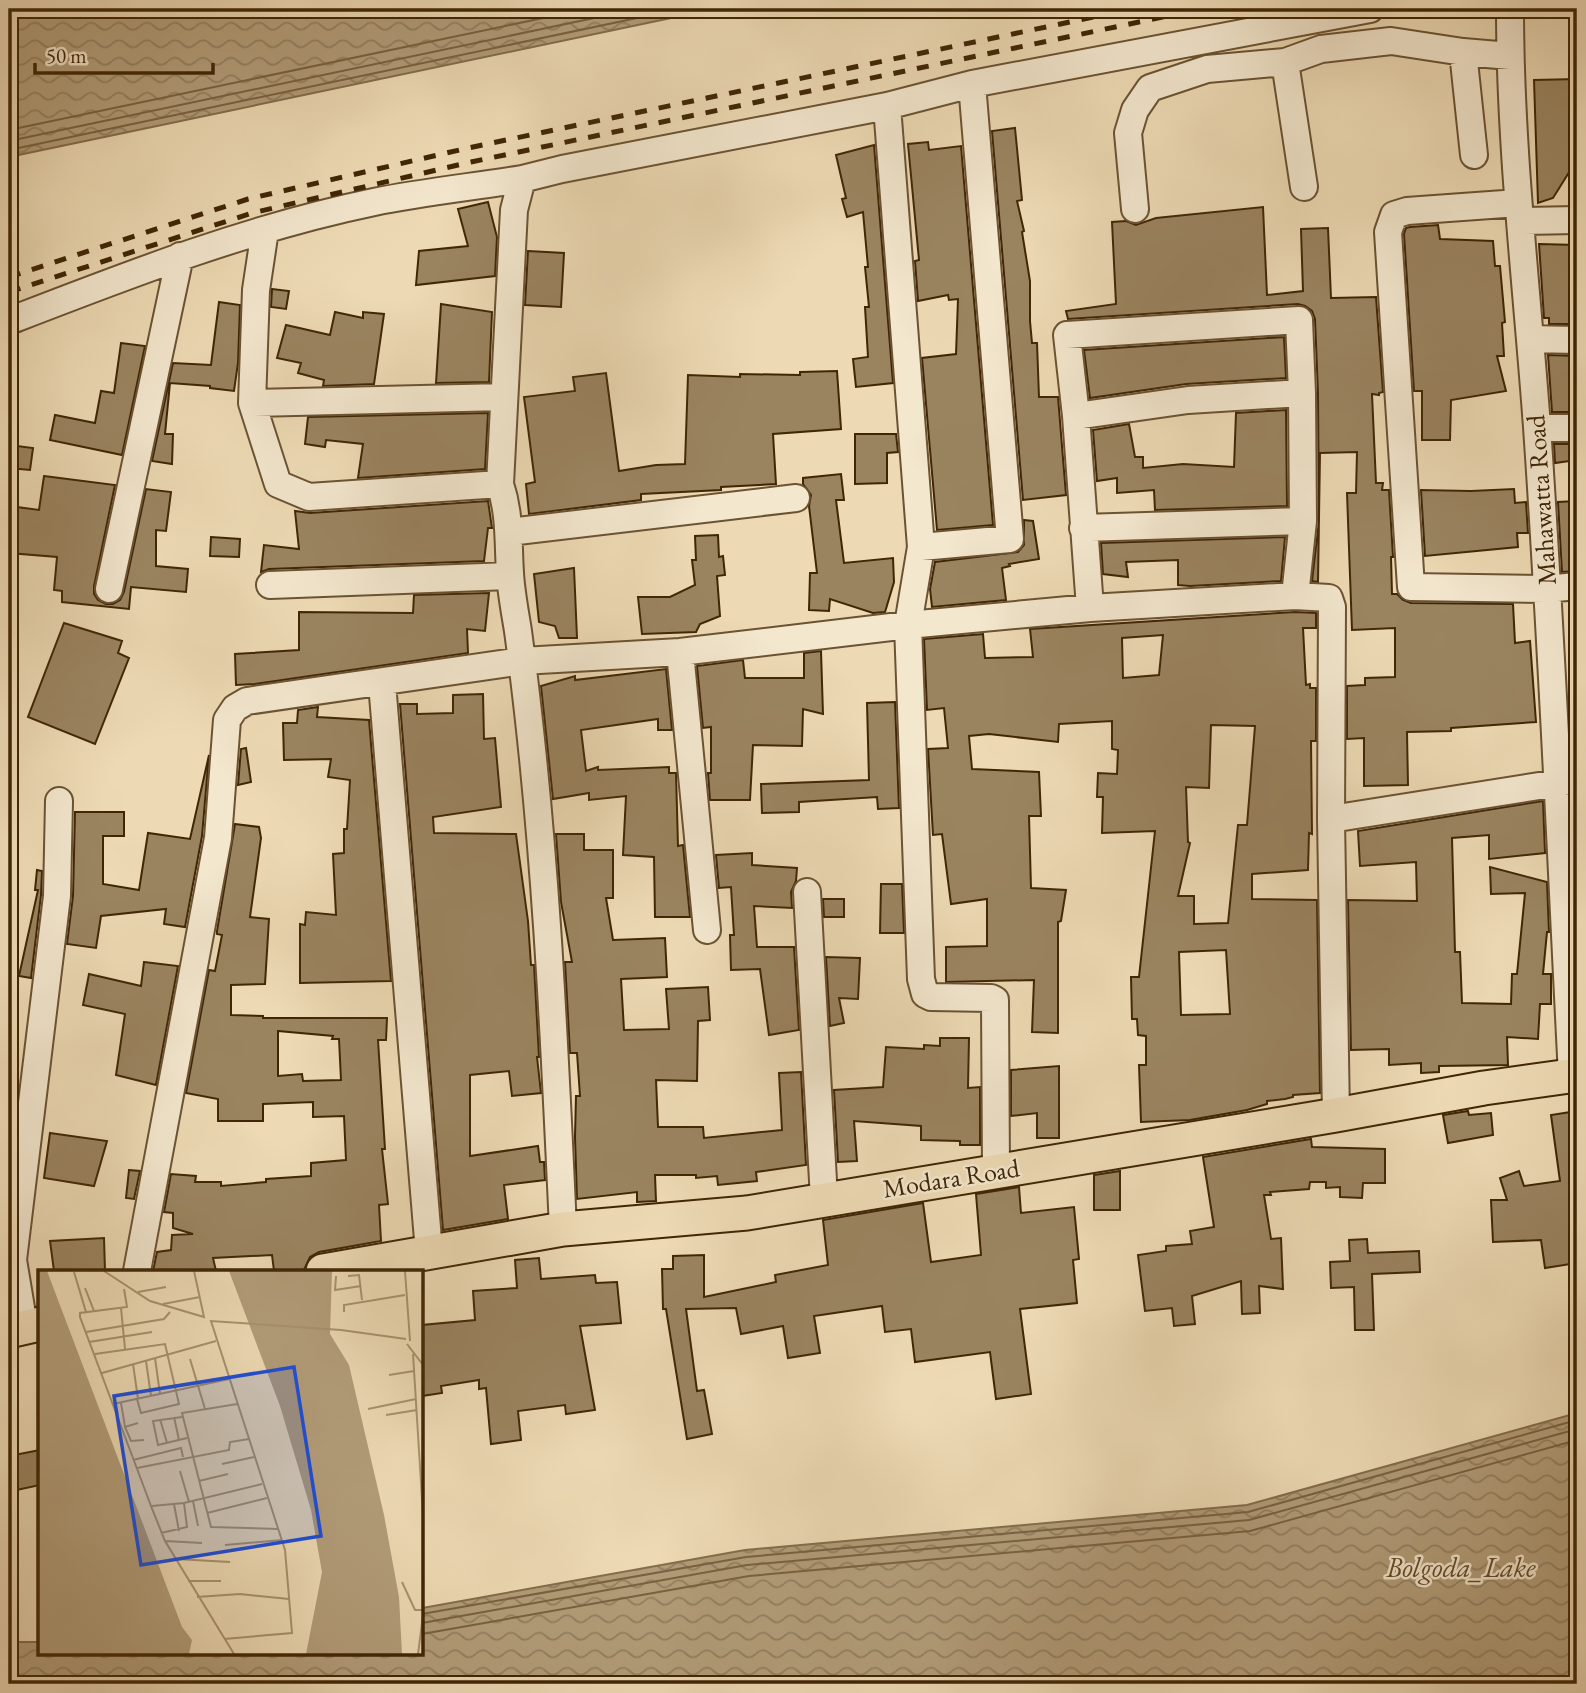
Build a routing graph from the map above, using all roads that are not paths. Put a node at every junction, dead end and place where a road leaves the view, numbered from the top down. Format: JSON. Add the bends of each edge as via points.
{"nodes":[{"id":1,"x":1370,"y":9,"type":"edge"},
{"id":2,"x":1510,"y":9,"type":"edge"},
{"id":3,"x":1463,"y":52,"type":"junction"},
{"id":4,"x":1510,"y":56,"type":"junction"},
{"id":5,"x":1285,"y":62,"type":"junction"},
{"id":6,"x":972,"y":84,"type":"junction"},
{"id":7,"x":887,"y":106,"type":"junction"},
{"id":8,"x":1474,"y":155,"type":"dead end"},
{"id":9,"x":522,"y":179,"type":"junction"},
{"id":10,"x":1304,"y":187,"type":"dead end"},
{"id":11,"x":1135,"y":209,"type":"dead end"},
{"id":12,"x":1519,"y":212,"type":"junction"},
{"id":13,"x":1577,"y":220,"type":"edge"},
{"id":14,"x":265,"y":230,"type":"junction"},
{"id":15,"x":180,"y":256,"type":"junction"},
{"id":16,"x":9,"y":321,"type":"edge"},
{"id":17,"x":1530,"y":339,"type":"junction"},
{"id":18,"x":1577,"y":340,"type":"edge"},
{"id":19,"x":1302,"y":393,"type":"junction"},
{"id":20,"x":504,"y":397,"type":"junction"},
{"id":21,"x":252,"y":404,"type":"junction"},
{"id":22,"x":1076,"y":416,"type":"junction"},
{"id":23,"x":1537,"y":428,"type":"junction"},
{"id":24,"x":1577,"y":428,"type":"edge"},
{"id":25,"x":500,"y":484,"type":"junction"},
{"id":26,"x":796,"y":498,"type":"dead end"},
{"id":27,"x":1303,"y":521,"type":"junction"},
{"id":28,"x":1083,"y":528,"type":"junction"},
{"id":29,"x":509,"y":532,"type":"junction"},
{"id":30,"x":921,"y":547,"type":"junction"},
{"id":31,"x":510,"y":576,"type":"junction"},
{"id":32,"x":270,"y":585,"type":"dead end"},
{"id":33,"x":1577,"y":586,"type":"edge"},
{"id":34,"x":109,"y":589,"type":"dead end"},
{"id":35,"x":1546,"y":589,"type":"junction"},
{"id":36,"x":1295,"y":596,"type":"junction"},
{"id":37,"x":1090,"y":608,"type":"junction"},
{"id":38,"x":908,"y":625,"type":"junction"},
{"id":39,"x":680,"y":652,"type":"junction"},
{"id":40,"x":522,"y":661,"type":"junction"},
{"id":41,"x":382,"y":682,"type":"junction"},
{"id":42,"x":1568,"y":781,"type":"edge"},
{"id":43,"x":59,"y":801,"type":"dead end"},
{"id":44,"x":1331,"y":819,"type":"junction"},
{"id":45,"x":807,"y":892,"type":"dead end"},
{"id":46,"x":707,"y":930,"type":"dead end"},
{"id":47,"x":1574,"y":1076,"type":"edge"},
{"id":48,"x":1336,"y":1115,"type":"junction"},
{"id":49,"x":996,"y":1171,"type":"junction"},
{"id":50,"x":824,"y":1199,"type":"junction"},
{"id":51,"x":563,"y":1229,"type":"junction"},
{"id":52,"x":429,"y":1252,"type":"junction"},
{"id":53,"x":137,"y":1270,"type":"edge"},
{"id":54,"x":329,"y":1270,"type":"edge"},
{"id":55,"x":24,"y":1327,"type":"edge"}],
"edges":[{"from":1,"to":6,"type":"street"},
{"from":2,"to":4,"type":"street","name":"Mahawatta Road"},
{"from":3,"to":4,"type":"street"},
{"from":3,"to":5,"type":"street","via":[[1391,41],[1321,49]]},
{"from":3,"to":8,"type":"street"},
{"from":4,"to":12,"type":"street","name":"Mahawatta Road"},
{"from":5,"to":10,"type":"street"},
{"from":5,"to":11,"type":"street","via":[[1207,69],[1150,88],[1135,110],[1128,132]]},
{"from":6,"to":7,"type":"street"},
{"from":6,"to":30,"type":"street","via":[[1010,540]]},
{"from":7,"to":9,"type":"street"},
{"from":7,"to":30,"type":"street"},
{"from":9,"to":14,"type":"street","via":[[374,202]]},
{"from":9,"to":20,"type":"street","via":[[514,210]]},
{"from":12,"to":13,"type":"street"},
{"from":12,"to":17,"type":"street","name":"Mahawatta Road"},
{"from":12,"to":35,"type":"street","via":[[1407,211],[1394,215],[1388,232],[1411,587]]},
{"from":14,"to":15,"type":"street"},
{"from":14,"to":21,"type":"street","via":[[256,290]]},
{"from":15,"to":16,"type":"street"},
{"from":15,"to":34,"type":"street"},
{"from":17,"to":18,"type":"street"},
{"from":17,"to":23,"type":"street","name":"Mahawatta Road"},
{"from":19,"to":22,"type":"street","via":[[1188,400]]},
{"from":19,"to":22,"type":"street","via":[[1299,320],[1067,335]]},
{"from":19,"to":27,"type":"street"},
{"from":20,"to":21,"type":"street"},
{"from":20,"to":25,"type":"street"},
{"from":21,"to":25,"type":"street","via":[[278,484],[309,497]]},
{"from":22,"to":28,"type":"street"},
{"from":23,"to":24,"type":"street"},
{"from":23,"to":35,"type":"street","name":"Mahawatta Road"},
{"from":25,"to":29,"type":"street","via":[[508,507]]},
{"from":26,"to":29,"type":"street"},
{"from":27,"to":28,"type":"street"},
{"from":27,"to":36,"type":"street"},
{"from":28,"to":37,"type":"street"},
{"from":29,"to":31,"type":"street"},
{"from":30,"to":38,"type":"street"},
{"from":31,"to":32,"type":"street"},
{"from":31,"to":40,"type":"street"},
{"from":33,"to":35,"type":"street"},
{"from":35,"to":42,"type":"street","name":"Mahawatta Road"},
{"from":36,"to":37,"type":"street"},
{"from":36,"to":44,"type":"street","via":[[1325,596],[1331,601]]},
{"from":37,"to":38,"type":"street"},
{"from":38,"to":39,"type":"street"},
{"from":38,"to":49,"type":"street","via":[[922,988],[931,997],[995,1000]]},
{"from":39,"to":40,"type":"street"},
{"from":39,"to":46,"type":"street"},
{"from":40,"to":41,"type":"street"},
{"from":40,"to":51,"type":"street","via":[[544,880]]},
{"from":41,"to":52,"type":"street"},
{"from":41,"to":53,"type":"street","via":[[247,702],[235,708],[227,720],[218,838]]},
{"from":42,"to":44,"type":"street"},
{"from":42,"to":47,"type":"street","name":"Mahawatta Road"},
{"from":43,"to":55,"type":"street","via":[[57,896],[13,1260]]},
{"from":44,"to":48,"type":"street"},
{"from":45,"to":50,"type":"street"},
{"from":47,"to":48,"type":"main road","name":"Modara Road"},
{"from":48,"to":49,"type":"main road","name":"Modara Road"},
{"from":49,"to":50,"type":"main road","name":"Modara Road"},
{"from":50,"to":51,"type":"main road","name":"Modara Road","via":[[747,1213]]},
{"from":51,"to":52,"type":"main road","name":"Modara Road"},
{"from":52,"to":54,"type":"main road","name":"Modara Road"}]}
